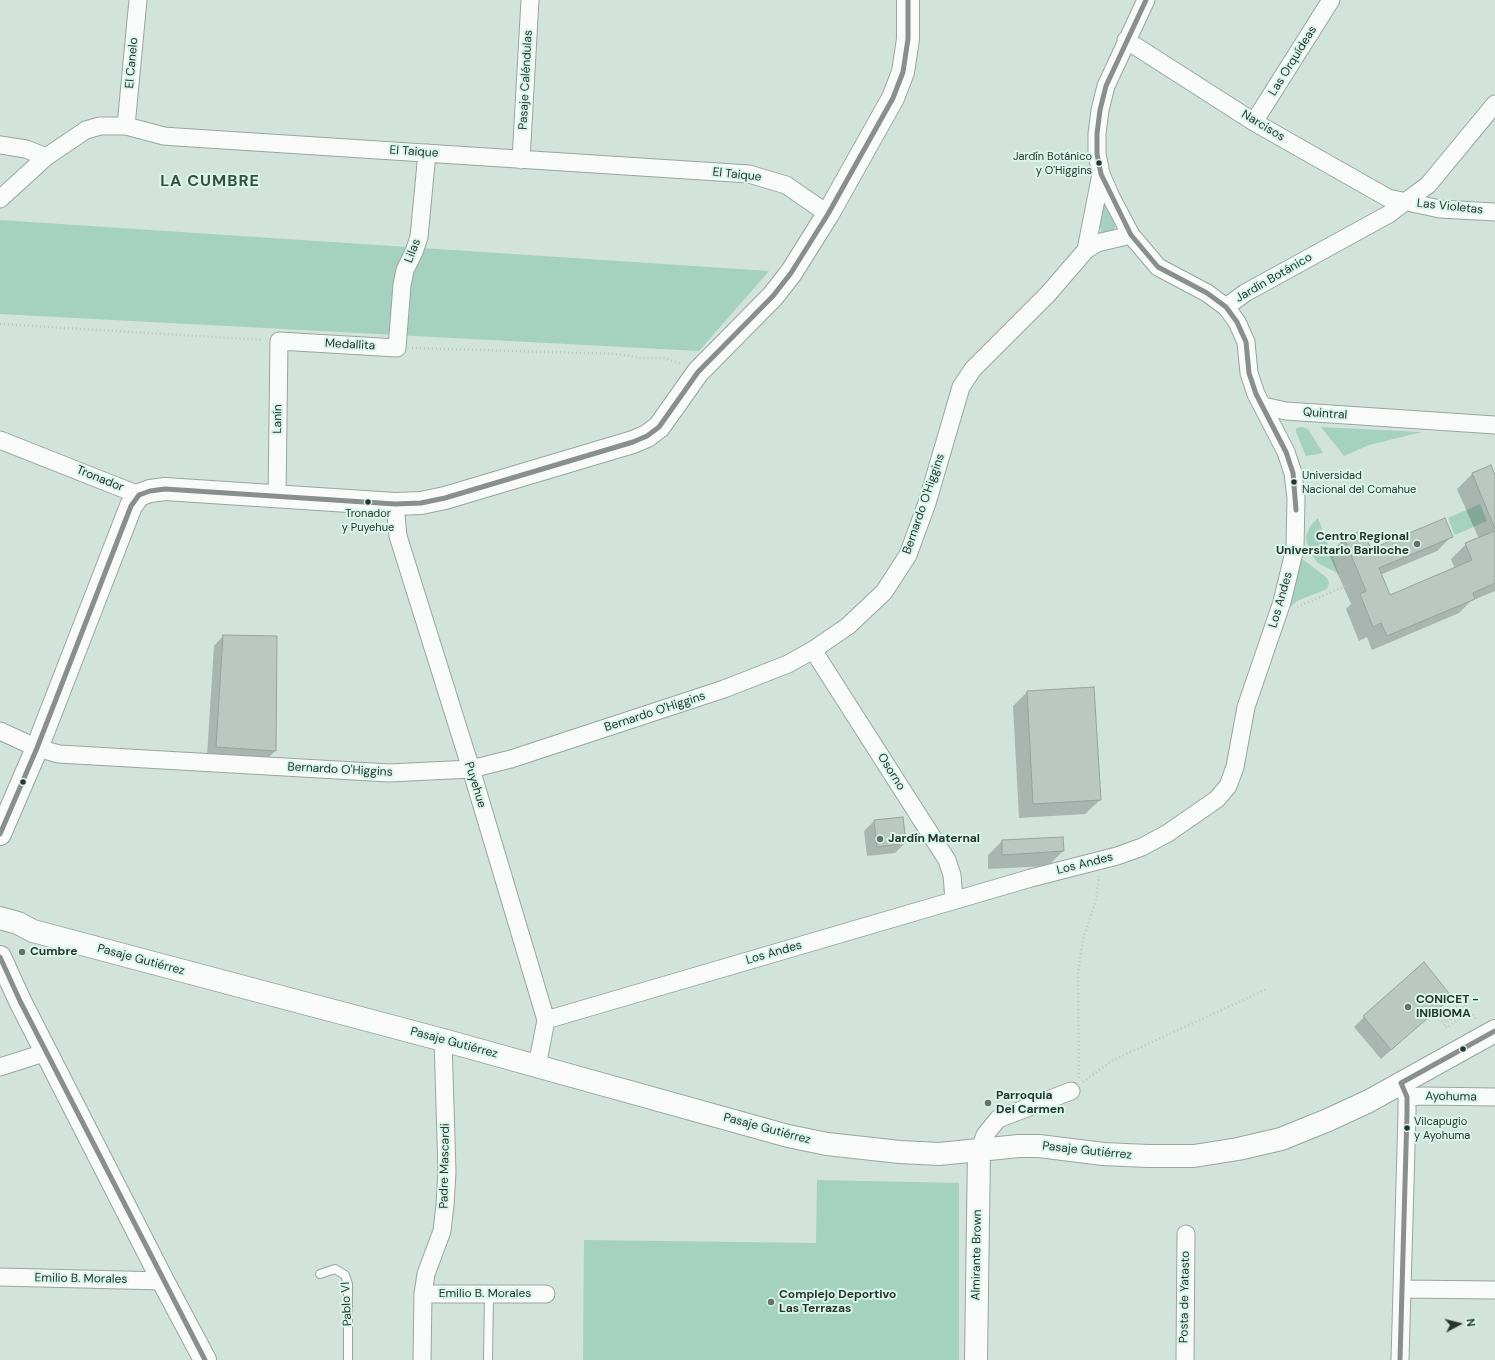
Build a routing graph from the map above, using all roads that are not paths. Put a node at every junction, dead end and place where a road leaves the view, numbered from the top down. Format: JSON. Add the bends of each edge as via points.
{"nodes":[{"id":1,"x":138,"y":0,"type":"edge"},
{"id":2,"x":530,"y":0,"type":"edge"},
{"id":3,"x":908,"y":0,"type":"edge"},
{"id":4,"x":1146,"y":0,"type":"edge"},
{"id":5,"x":1331,"y":0,"type":"edge"},
{"id":6,"x":1126,"y":40,"type":"junction"},
{"id":7,"x":1495,"y":104,"type":"edge"},
{"id":8,"x":1254,"y":122,"type":"junction"},
{"id":9,"x":126,"y":126,"type":"junction"},
{"id":10,"x":0,"y":145,"type":"edge"},
{"id":11,"x":427,"y":153,"type":"junction"},
{"id":12,"x":46,"y":157,"type":"junction"},
{"id":13,"x":521,"y":160,"type":"junction"},
{"id":14,"x":1101,"y":174,"type":"junction"},
{"id":15,"x":0,"y":199,"type":"edge"},
{"id":16,"x":1405,"y":202,"type":"junction"},
{"id":17,"x":1495,"y":212,"type":"edge"},
{"id":18,"x":828,"y":214,"type":"junction"},
{"id":19,"x":1131,"y":235,"type":"junction"},
{"id":20,"x":1086,"y":250,"type":"junction"},
{"id":21,"x":1226,"y":307,"type":"junction"},
{"id":22,"x":279,"y":341,"type":"joint"},
{"id":23,"x":397,"y":348,"type":"joint"},
{"id":24,"x":1263,"y":406,"type":"junction"},
{"id":25,"x":1495,"y":425,"type":"edge"},
{"id":26,"x":0,"y":440,"type":"edge"},
{"id":27,"x":139,"y":495,"type":"junction"},
{"id":28,"x":277,"y":498,"type":"junction"},
{"id":29,"x":395,"y":504,"type":"junction"},
{"id":30,"x":813,"y":650,"type":"junction"},
{"id":31,"x":0,"y":731,"type":"edge"},
{"id":32,"x":37,"y":748,"type":"junction"},
{"id":33,"x":471,"y":770,"type":"junction"},
{"id":34,"x":0,"y":834,"type":"edge"},
{"id":35,"x":954,"y":900,"type":"junction"},
{"id":36,"x":0,"y":918,"type":"edge"},
{"id":37,"x":33,"y":931,"type":"junction"},
{"id":38,"x":0,"y":934,"type":"edge"},
{"id":39,"x":0,"y":957,"type":"edge"},
{"id":40,"x":0,"y":982,"type":"edge"},
{"id":41,"x":20,"y":1001,"type":"junction"},
{"id":42,"x":546,"y":1020,"type":"junction"},
{"id":43,"x":1491,"y":1033,"type":"edge"},
{"id":44,"x":443,"y":1040,"type":"junction"},
{"id":45,"x":47,"y":1052,"type":"junction"},
{"id":46,"x":537,"y":1066,"type":"junction"},
{"id":47,"x":0,"y":1067,"type":"edge"},
{"id":48,"x":1404,"y":1090,"type":"junction"},
{"id":49,"x":1071,"y":1091,"type":"road end"},
{"id":50,"x":1495,"y":1097,"type":"edge"},
{"id":51,"x":979,"y":1151,"type":"junction"},
{"id":52,"x":1186,"y":1234,"type":"dead end"},
{"id":53,"x":320,"y":1274,"type":"dead end"},
{"id":54,"x":0,"y":1277,"type":"edge"},
{"id":55,"x":163,"y":1281,"type":"junction"},
{"id":56,"x":1402,"y":1289,"type":"junction"},
{"id":57,"x":1495,"y":1290,"type":"edge"},
{"id":58,"x":423,"y":1294,"type":"junction"},
{"id":59,"x":546,"y":1294,"type":"dead end"},
{"id":60,"x":489,"y":1295,"type":"junction"},
{"id":61,"x":205,"y":1360,"type":"edge"},
{"id":62,"x":348,"y":1360,"type":"edge"},
{"id":63,"x":422,"y":1360,"type":"edge"},
{"id":64,"x":488,"y":1360,"type":"edge"},
{"id":65,"x":976,"y":1360,"type":"edge"},
{"id":66,"x":1184,"y":1360,"type":"edge"},
{"id":67,"x":1400,"y":1360,"type":"edge"}],
"edges":[{"from":1,"to":9,"type":"street","name":"El Canelo"},
{"from":2,"to":13,"type":"street","name":"Pasaje Caléndulas"},
{"from":3,"to":18,"type":"main road","name":"Tronador","via":[[908,39],[903,72],[893,98]]},
{"from":4,"to":6,"type":"street","name":"Jardín Botánico"},
{"from":5,"to":8,"type":"street","name":"Las Orquídeas"},
{"from":6,"to":8,"type":"street","name":"Narcisos"},
{"from":6,"to":14,"type":"street","name":"Jardín Botánico","via":[[1106,86],[1100,110],[1097,154]]},
{"from":7,"to":16,"type":"street","name":"Jardín Botánico","via":[[1428,185]]},
{"from":8,"to":16,"type":"street","name":"Narcisos","via":[[1388,198]]},
{"from":9,"to":11,"type":"street","name":"El Taique","via":[[164,136]]},
{"from":9,"to":12,"type":"street","name":"El Taique","via":[[100,126],[86,130]]},
{"from":10,"to":12,"type":"street","via":[[26,149]]},
{"from":11,"to":13,"type":"street","name":"El Taique"},
{"from":11,"to":23,"type":"street","name":"Lilas","via":[[419,237],[405,270],[402,285]]},
{"from":12,"to":15,"type":"street","name":"El Taique"},
{"from":13,"to":18,"type":"street","name":"El Taique","via":[[749,174],[786,185]]},
{"from":14,"to":19,"type":"street","name":"Jardín Botánico"},
{"from":14,"to":20,"type":"street","name":"Bernardo O'Higgins"},
{"from":16,"to":17,"type":"street","name":"Las Violetas","via":[[1440,209]]},
{"from":16,"to":21,"type":"street","name":"Jardín Botánico","via":[[1389,214],[1245,293]]},
{"from":18,"to":29,"type":"main road","name":"Tronador","via":[[791,273],[773,296],[698,372],[659,427],[634,442],[445,498],[421,503]]},
{"from":19,"to":20,"type":"street","name":"Bernardo O'Higgins","via":[[1109,239]]},
{"from":19,"to":21,"type":"street","name":"Jardín Botánico","via":[[1158,268],[1207,293]]},
{"from":20,"to":30,"type":"street","name":"Bernardo O'Higgins","via":[[1048,294],[973,369],[961,387],[927,503],[908,555],[884,592],[848,626]]},
{"from":21,"to":24,"type":"street","via":[[1237,322],[1246,342],[1249,373]]},
{"from":22,"to":23,"type":"street","name":"Medallita"},
{"from":22,"to":28,"type":"street","name":"Lanín"},
{"from":24,"to":25,"type":"street","name":"Quintral","via":[[1286,411]]},
{"from":24,"to":35,"type":"street","name":"Los Andes","via":[[1291,466],[1296,498],[1294,548],[1282,602],[1246,707],[1235,767],[1228,786],[1217,799],[1168,833],[1142,847]]},
{"from":26,"to":27,"type":"street","name":"Tronador"},
{"from":27,"to":28,"type":"main road","name":"Tronador","via":[[150,490],[165,489]]},
{"from":27,"to":32,"type":"main road","via":[[131,506]]},
{"from":28,"to":29,"type":"main road","name":"Tronador"},
{"from":29,"to":33,"type":"street","name":"Puyehue","via":[[398,536]]},
{"from":30,"to":33,"type":"street","name":"Bernardo O'Higgins","via":[[788,664],[724,689],[512,760]]},
{"from":30,"to":35,"type":"street","name":"Osorno","via":[[947,860],[952,875]]},
{"from":31,"to":32,"type":"street","name":"Bernardo O'Higgins"},
{"from":32,"to":33,"type":"street","name":"Bernardo O'Higgins","via":[[59,754],[389,773]]},
{"from":32,"to":34,"type":"main road"},
{"from":33,"to":42,"type":"street","name":"Puyehue"},
{"from":35,"to":42,"type":"street","name":"Los Andes"},
{"from":36,"to":37,"type":"main road","name":"Pasaje Gutiérrez"},
{"from":37,"to":38,"type":"main road","name":"Pasaje Gutiérrez"},
{"from":37,"to":44,"type":"main road","name":"Pasaje Gutiérrez"},
{"from":39,"to":41,"type":"main road"},
{"from":40,"to":41,"type":"main road"},
{"from":41,"to":45,"type":"main road"},
{"from":42,"to":46,"type":"street","name":"Puyehue"},
{"from":43,"to":48,"type":"main road","name":"Pasaje Gutiérrez"},
{"from":44,"to":46,"type":"main road","name":"Pasaje Gutiérrez"},
{"from":44,"to":58,"type":"street","name":"Padre Mascardi","via":[[447,1172],[445,1205],[442,1231],[426,1274]]},
{"from":45,"to":47,"type":"street"},
{"from":45,"to":55,"type":"main road"},
{"from":46,"to":51,"type":"main road","name":"Pasaje Gutiérrez","via":[[788,1136],[827,1144],[931,1154]]},
{"from":48,"to":50,"type":"street","name":"Ayohuma","via":[[1423,1096]]},
{"from":48,"to":51,"type":"main road","name":"Pasaje Gutiérrez","via":[[1280,1139],[1194,1156],[1103,1154],[1039,1146]]},
{"from":48,"to":56,"type":"street"},
{"from":49,"to":51,"type":"street","via":[[998,1119],[985,1135]]},
{"from":51,"to":65,"type":"main road","name":"Almirante Brown"},
{"from":52,"to":66,"type":"street","name":"Posta de Yatasto"},
{"from":53,"to":62,"type":"lane","name":"Pablo VI","via":[[335,1269],[347,1279]]},
{"from":54,"to":55,"type":"street","name":"Emilio B. Morales"},
{"from":55,"to":61,"type":"main road"},
{"from":56,"to":57,"type":"street"},
{"from":56,"to":67,"type":"street"},
{"from":58,"to":60,"type":"street","name":"Emilio B. Morales"},
{"from":58,"to":63,"type":"street","name":"Padre Mascardi"},
{"from":59,"to":60,"type":"street","name":"Emilio B. Morales"},
{"from":60,"to":64,"type":"lane"}]}
